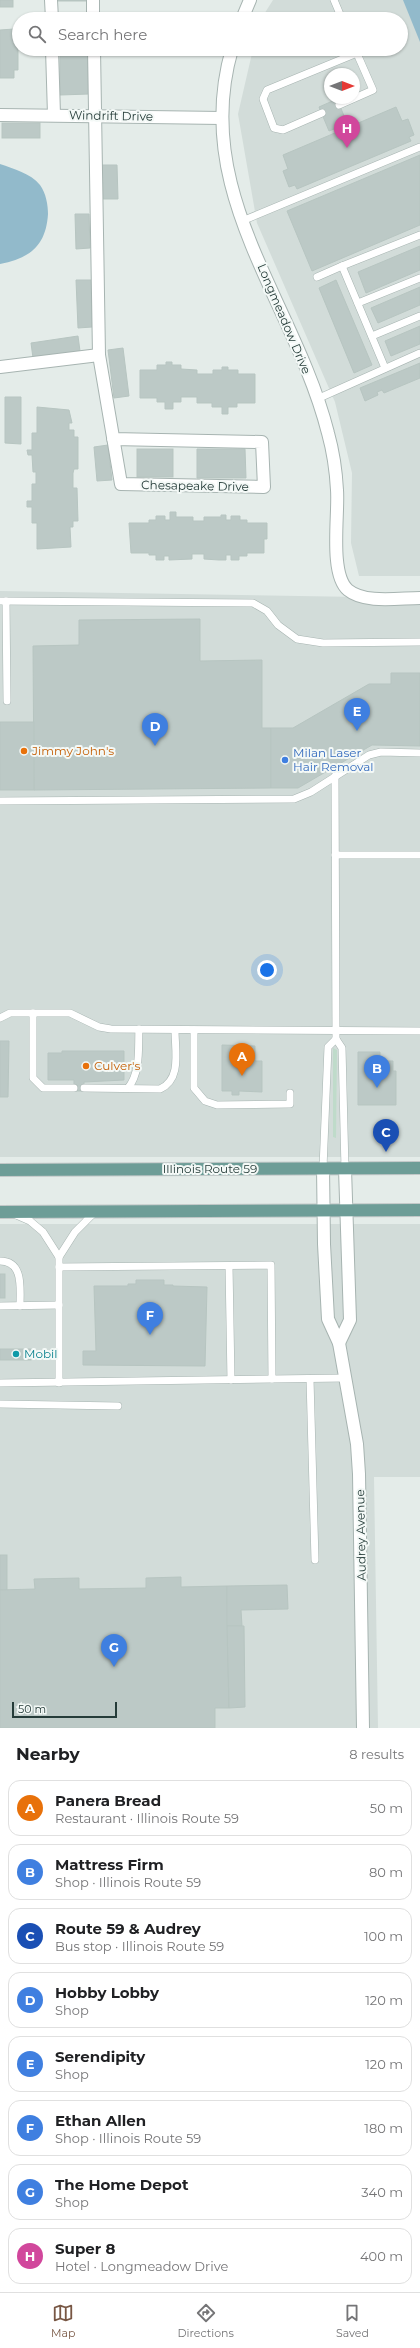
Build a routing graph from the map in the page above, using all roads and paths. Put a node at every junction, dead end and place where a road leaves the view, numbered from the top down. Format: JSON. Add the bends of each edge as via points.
{"nodes":[{"id":1,"x":51,"y":0,"type":"edge"},
{"id":2,"x":93,"y":0,"type":"edge"},
{"id":3,"x":250,"y":0,"type":"edge"},
{"id":4,"x":334,"y":0,"type":"edge"},
{"id":5,"x":52,"y":12,"type":"edge"},
{"id":6,"x":93,"y":12,"type":"edge"},
{"id":7,"x":245,"y":12,"type":"edge"},
{"id":8,"x":340,"y":12,"type":"edge"},
{"id":9,"x":52,"y":56,"type":"edge"},
{"id":10,"x":94,"y":56,"type":"edge"},
{"id":11,"x":231,"y":56,"type":"edge"},
{"id":12,"x":345,"y":56,"type":"edge"},
{"id":13,"x":358,"y":56,"type":"edge"},
{"id":14,"x":339,"y":105,"type":"dead end"},
{"id":15,"x":322,"y":113,"type":"dead end"},
{"id":16,"x":0,"y":115,"type":"edge"},
{"id":17,"x":54,"y":115,"type":"junction"},
{"id":18,"x":96,"y":116,"type":"junction"},
{"id":19,"x":222,"y":118,"type":"junction"},
{"id":20,"x":420,"y":147,"type":"edge"},
{"id":21,"x":242,"y":221,"type":"junction"},
{"id":22,"x":420,"y":235,"type":"edge"},
{"id":23,"x":342,"y":266,"type":"junction"},
{"id":24,"x":317,"y":277,"type":"dead end"},
{"id":25,"x":420,"y":278,"type":"edge"},
{"id":26,"x":358,"y":303,"type":"junction"},
{"id":27,"x":420,"y":316,"type":"edge"},
{"id":28,"x":372,"y":336,"type":"junction"},
{"id":29,"x":420,"y":353,"type":"edge"},
{"id":30,"x":99,"y":355,"type":"junction"},
{"id":31,"x":0,"y":367,"type":"edge"},
{"id":32,"x":385,"y":368,"type":"junction"},
{"id":33,"x":317,"y":399,"type":"junction"},
{"id":34,"x":113,"y":440,"type":"junction"},
{"id":35,"x":420,"y":598,"type":"edge"},
{"id":36,"x":3,"y":601,"type":"edge"},
{"id":37,"x":420,"y":642,"type":"edge"},
{"id":38,"x":7,"y":702,"type":"dead end"},
{"id":39,"x":420,"y":753,"type":"edge"},
{"id":40,"x":335,"y":776,"type":"junction"},
{"id":41,"x":0,"y":801,"type":"edge"},
{"id":42,"x":335,"y":855,"type":"junction"},
{"id":43,"x":420,"y":855,"type":"edge"},
{"id":44,"x":33,"y":1013,"type":"junction"},
{"id":45,"x":0,"y":1018,"type":"edge"},
{"id":46,"x":139,"y":1030,"type":"junction"},
{"id":47,"x":175,"y":1030,"type":"junction"},
{"id":48,"x":194,"y":1030,"type":"junction"},
{"id":49,"x":336,"y":1031,"type":"junction"},
{"id":50,"x":420,"y":1031,"type":"edge"},
{"id":51,"x":336,"y":1039,"type":"junction"},
{"id":52,"x":74,"y":1088,"type":"dead end"},
{"id":53,"x":84,"y":1088,"type":"dead end"},
{"id":54,"x":128,"y":1088,"type":"junction"},
{"id":55,"x":290,"y":1094,"type":"dead end"},
{"id":56,"x":324,"y":1168,"type":"junction"},
{"id":57,"x":420,"y":1168,"type":"edge"},
{"id":58,"x":345,"y":1169,"type":"junction"},
{"id":59,"x":0,"y":1170,"type":"edge"},
{"id":60,"x":323,"y":1210,"type":"junction"},
{"id":61,"x":347,"y":1210,"type":"junction"},
{"id":62,"x":420,"y":1210,"type":"edge"},
{"id":63,"x":5,"y":1212,"type":"edge"},
{"id":64,"x":95,"y":1212,"type":"junction"},
{"id":65,"x":59,"y":1256,"type":"junction"},
{"id":66,"x":0,"y":1261,"type":"edge"},
{"id":67,"x":229,"y":1266,"type":"junction"},
{"id":68,"x":59,"y":1267,"type":"junction"},
{"id":69,"x":59,"y":1305,"type":"junction"},
{"id":70,"x":0,"y":1306,"type":"edge"},
{"id":71,"x":20,"y":1306,"type":"junction"},
{"id":72,"x":339,"y":1343,"type":"junction"},
{"id":73,"x":345,"y":1378,"type":"junction"},
{"id":74,"x":272,"y":1379,"type":"junction"},
{"id":75,"x":310,"y":1379,"type":"junction"},
{"id":76,"x":231,"y":1380,"type":"junction"},
{"id":77,"x":0,"y":1383,"type":"edge"},
{"id":78,"x":59,"y":1383,"type":"junction"},
{"id":79,"x":0,"y":1404,"type":"edge"},
{"id":80,"x":118,"y":1406,"type":"dead end"},
{"id":81,"x":315,"y":1560,"type":"dead end"},
{"id":82,"x":363,"y":1728,"type":"edge"}],
"edges":[{"from":1,"to":5,"type":"street"},
{"from":2,"to":6,"type":"street"},
{"from":3,"to":7,"type":"street"},
{"from":4,"to":8,"type":"lane"},
{"from":9,"to":17,"type":"street"},
{"from":10,"to":18,"type":"street","name":"Chesapeake Drive"},
{"from":11,"to":19,"type":"street","name":"Longmeadow Drive","via":[[224,88]]},
{"from":12,"to":15,"type":"lane","via":[[267,90],[263,99],[274,128],[283,130]]},
{"from":13,"to":14,"type":"lane","via":[[373,90]]},
{"from":16,"to":17,"type":"street","name":"Windrift Drive"},
{"from":17,"to":18,"type":"street","name":"Windrift Drive"},
{"from":18,"to":19,"type":"street","name":"Windrift Drive"},
{"from":18,"to":30,"type":"street","name":"Chesapeake Drive"},
{"from":19,"to":21,"type":"street","name":"Longmeadow Drive","via":[[229,179]]},
{"from":20,"to":21,"type":"lane"},
{"from":21,"to":33,"type":"street","name":"Longmeadow Drive"},
{"from":22,"to":23,"type":"lane"},
{"from":23,"to":24,"type":"lane"},
{"from":23,"to":26,"type":"lane"},
{"from":25,"to":26,"type":"lane"},
{"from":26,"to":28,"type":"lane"},
{"from":27,"to":28,"type":"lane"},
{"from":28,"to":32,"type":"lane"},
{"from":29,"to":32,"type":"lane"},
{"from":30,"to":31,"type":"street"},
{"from":30,"to":34,"type":"street","name":"Chesapeake Drive"},
{"from":32,"to":33,"type":"lane"},
{"from":33,"to":35,"type":"street","name":"Longmeadow Drive","via":[[328,433],[334,464],[339,576],[348,590],[374,598]]},
{"from":34,"to":34,"type":"street","name":"Chesapeake Drive","via":[[121,484],[264,487],[262,442]]},
{"from":36,"to":37,"type":"lane","via":[[253,603],[267,610],[278,626],[297,638],[323,643]]},
{"from":36,"to":38,"type":"lane"},
{"from":39,"to":40,"type":"lane","via":[[381,752],[369,755]]},
{"from":40,"to":41,"type":"lane","via":[[294,799]]},
{"from":40,"to":42,"type":"lane"},
{"from":42,"to":43,"type":"lane"},
{"from":42,"to":49,"type":"lane"},
{"from":44,"to":45,"type":"lane","via":[[10,1013]]},
{"from":44,"to":46,"type":"lane","via":[[70,1013],[98,1027]]},
{"from":44,"to":52,"type":"lane","via":[[33,1078],[43,1088]]},
{"from":46,"to":47,"type":"lane"},
{"from":46,"to":54,"type":"lane","via":[[137,1070]]},
{"from":47,"to":48,"type":"lane"},
{"from":47,"to":54,"type":"lane","via":[[175,1076],[170,1084],[160,1089]]},
{"from":48,"to":49,"type":"lane"},
{"from":48,"to":55,"type":"lane","via":[[194,1088],[205,1101],[217,1105],[290,1104]]},
{"from":49,"to":50,"type":"lane"},
{"from":49,"to":51,"type":"lane"},
{"from":51,"to":56,"type":"lane","via":[[328,1047]]},
{"from":51,"to":58,"type":"lane","via":[[342,1048]]},
{"from":53,"to":54,"type":"lane"},
{"from":56,"to":58,"type":"main road","name":"Illinois Route 59"},
{"from":56,"to":59,"type":"main road","name":"Illinois Route 59"},
{"from":56,"to":60,"type":"street","name":"Audrey Avenue"},
{"from":57,"to":58,"type":"main road","name":"Illinois Route 59"},
{"from":58,"to":61,"type":"street"},
{"from":60,"to":61,"type":"main road"},
{"from":60,"to":64,"type":"main road"},
{"from":60,"to":72,"type":"street","name":"Audrey Avenue","via":[[328,1319]]},
{"from":61,"to":62,"type":"main road"},
{"from":61,"to":72,"type":"street","via":[[350,1320]]},
{"from":63,"to":64,"type":"main road"},
{"from":63,"to":65,"type":"lane","via":[[30,1221],[43,1232]]},
{"from":64,"to":65,"type":"lane","via":[[75,1232]]},
{"from":65,"to":68,"type":"lane"},
{"from":66,"to":71,"type":"lane","via":[[13,1264],[18,1271]]},
{"from":67,"to":68,"type":"lane"},
{"from":67,"to":74,"type":"lane","via":[[270,1265]]},
{"from":67,"to":76,"type":"lane"},
{"from":68,"to":69,"type":"lane"},
{"from":69,"to":71,"type":"lane"},
{"from":69,"to":78,"type":"lane"},
{"from":70,"to":71,"type":"lane"},
{"from":72,"to":73,"type":"street","name":"Audrey Avenue"},
{"from":73,"to":75,"type":"lane"},
{"from":73,"to":82,"type":"street","name":"Audrey Avenue","via":[[357,1444],[359,1474]]},
{"from":74,"to":75,"type":"lane"},
{"from":74,"to":76,"type":"lane"},
{"from":75,"to":81,"type":"lane"},
{"from":76,"to":78,"type":"lane"},
{"from":77,"to":78,"type":"lane"},
{"from":79,"to":80,"type":"lane"}]}
